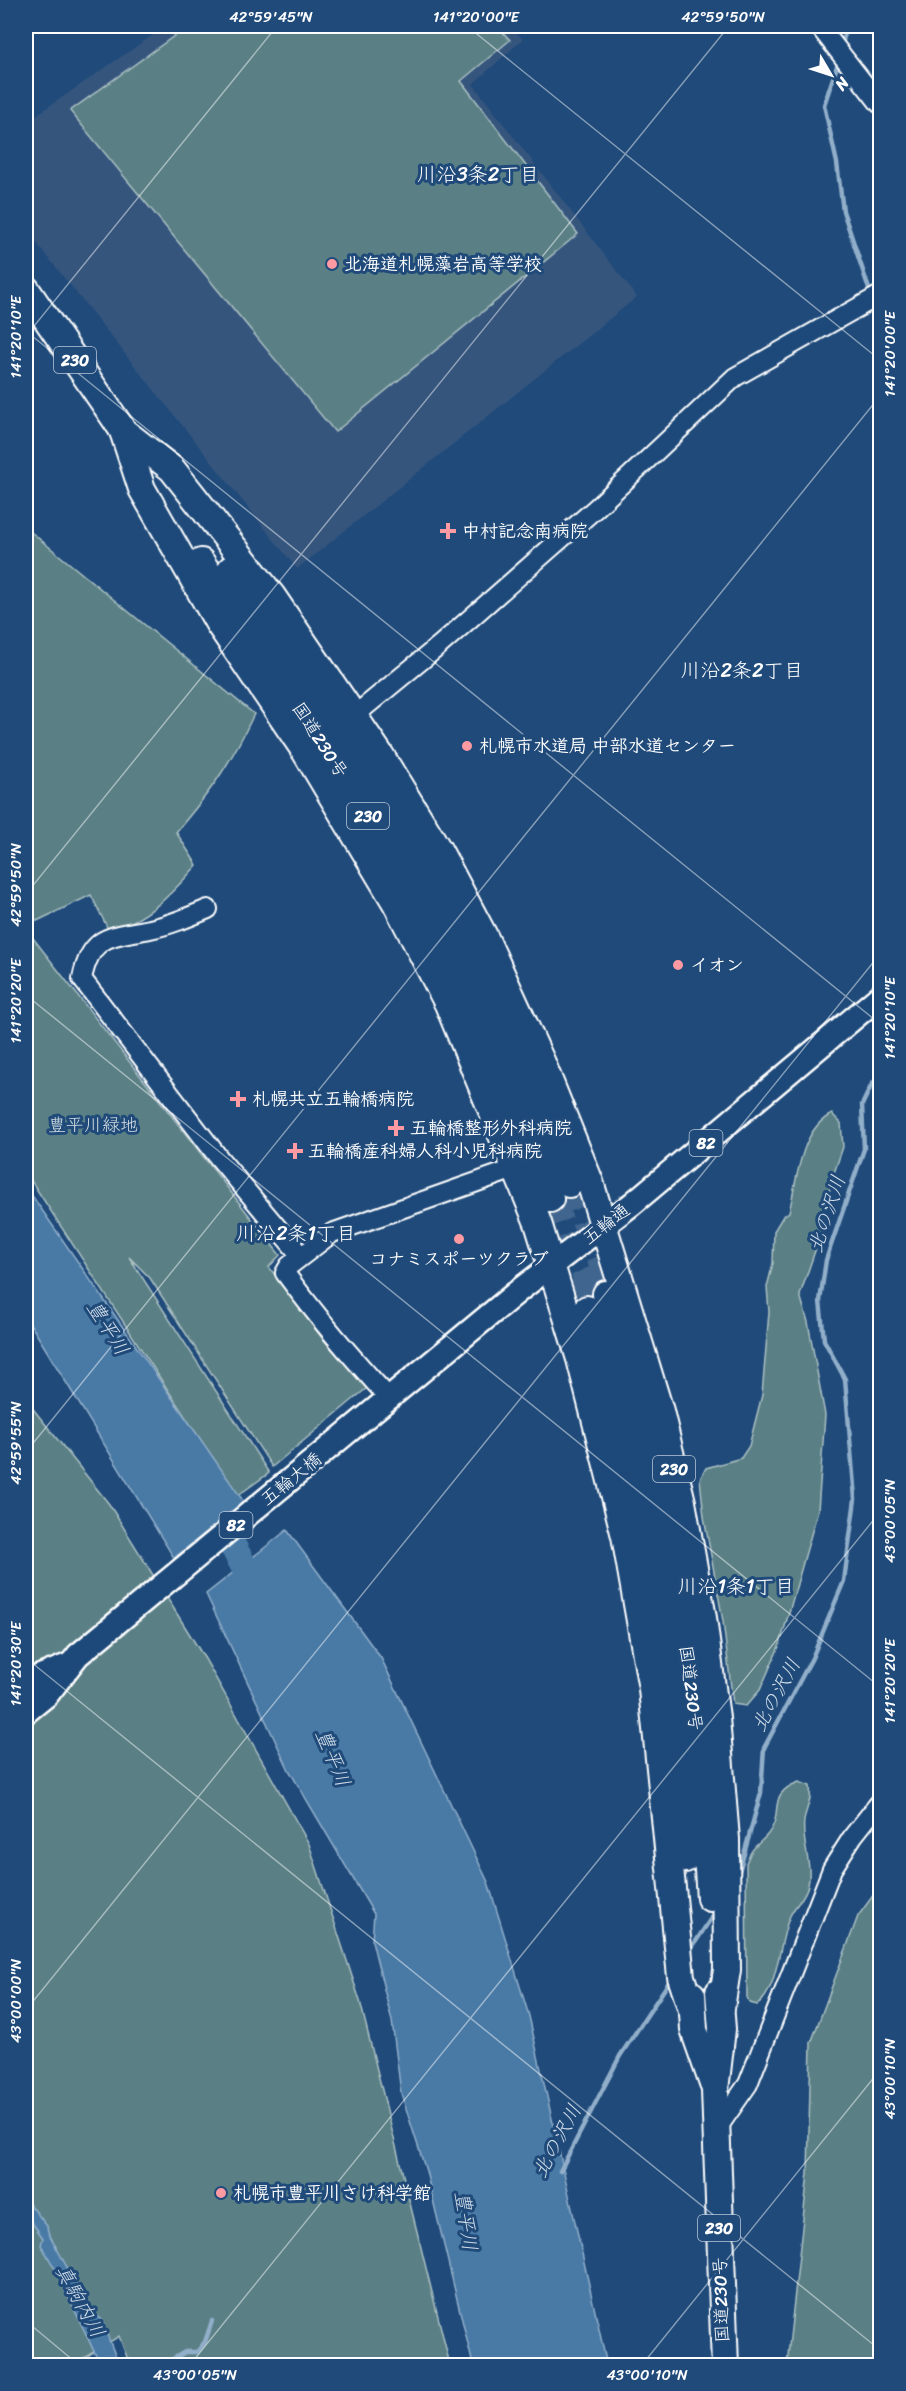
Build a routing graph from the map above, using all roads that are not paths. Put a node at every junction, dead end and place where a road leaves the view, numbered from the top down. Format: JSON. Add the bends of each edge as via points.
{"nodes":[{"id":1,"x":819,"y":26,"type":"edge"},
{"id":2,"x":880,"y":104,"type":"edge"},
{"id":3,"x":26,"y":290,"type":"edge"},
{"id":4,"x":880,"y":295,"type":"edge"},
{"id":5,"x":123,"y":431,"type":"junction"},
{"id":6,"x":355,"y":715,"type":"junction"},
{"id":7,"x":208,"y":909,"type":"dead end"},
{"id":8,"x":880,"y":996,"type":"edge"},
{"id":9,"x":517,"y":1168,"type":"junction"},
{"id":10,"x":559,"y":1192,"type":"tunnel mouth"},
{"id":11,"x":603,"y":1226,"type":"junction"},
{"id":12,"x":301,"y":1256,"type":"junction"},
{"id":13,"x":552,"y":1267,"type":"junction"},
{"id":14,"x":390,"y":1398,"type":"junction"},
{"id":15,"x":367,"y":1417,"type":"joint"},
{"id":16,"x":68,"y":1665,"type":"junction"},
{"id":17,"x":26,"y":1687,"type":"edge"},
{"id":18,"x":26,"y":1712,"type":"edge"},
{"id":19,"x":880,"y":1802,"type":"edge"},
{"id":20,"x":720,"y":1946,"type":"junction"},
{"id":21,"x":690,"y":1998,"type":"junction"},
{"id":22,"x":716,"y":2090,"type":"junction"},
{"id":23,"x":716,"y":2130,"type":"junction"},
{"id":24,"x":725,"y":2366,"type":"edge"}],
"edges":[{"from":1,"to":2,"type":"street"},
{"from":3,"to":5,"type":"highway","name":"国道230号","number":"230"},
{"from":4,"to":6,"type":"street","via":[[735,377],[596,508]]},
{"from":5,"to":6,"type":"highway","via":[[172,469],[272,596]]},
{"from":5,"to":9,"type":"highway","via":[[141,489],[176,551],[219,624],[305,751],[396,903],[448,1004]]},
{"from":5,"to":10,"type":"highway","name":"国道230号","number":"230","via":[[141,457],[161,470],[186,504],[386,803],[507,1034]]},
{"from":6,"to":11,"type":"highway","via":[[439,851],[484,936],[542,1063],[590,1182]]},
{"from":7,"to":12,"type":"street","via":[[182,920],[103,939],[91,951],[82,978],[219,1158]]},
{"from":8,"to":11,"type":"main road","name":"五輪通","number":"82"},
{"from":9,"to":12,"type":"street","via":[[332,1233]]},
{"from":9,"to":13,"type":"highway"},
{"from":11,"to":13,"type":"main road","name":"五輪通","number":"82"},
{"from":11,"to":20,"type":"highway","number":"230","via":[[646,1360],[682,1502],[708,1652],[726,1839]]},
{"from":12,"to":14,"type":"street","via":[[285,1273],[340,1345]]},
{"from":13,"to":14,"type":"main road","name":"五輪通","number":"82","via":[[506,1300]]},
{"from":13,"to":21,"type":"highway","via":[[597,1418],[625,1536],[652,1689],[681,1977]]},
{"from":14,"to":15,"type":"main road","name":"五輪通","number":"82"},
{"from":15,"to":16,"type":"main road","name":"五輪大橋","number":"82"},
{"from":16,"to":17,"type":"main road","number":"82","via":[[38,1677]]},
{"from":16,"to":18,"type":"main road","number":"82","via":[[46,1695]]},
{"from":19,"to":23,"type":"street","via":[[832,1869],[748,2084]]},
{"from":20,"to":21,"type":"highway","name":"国道230号","number":"230","via":[[699,1751],[669,1543],[642,1423],[597,1302],[668,1675],[680,1785]]},
{"from":20,"to":22,"type":"highway","name":"国道230号","number":"230","via":[[722,2029]]},
{"from":21,"to":22,"type":"highway","name":"国道230号","number":"230","via":[[694,2030]]},
{"from":22,"to":23,"type":"highway","name":"国道230号","number":"230"},
{"from":23,"to":24,"type":"highway","name":"国道230号","number":"230"}]}
